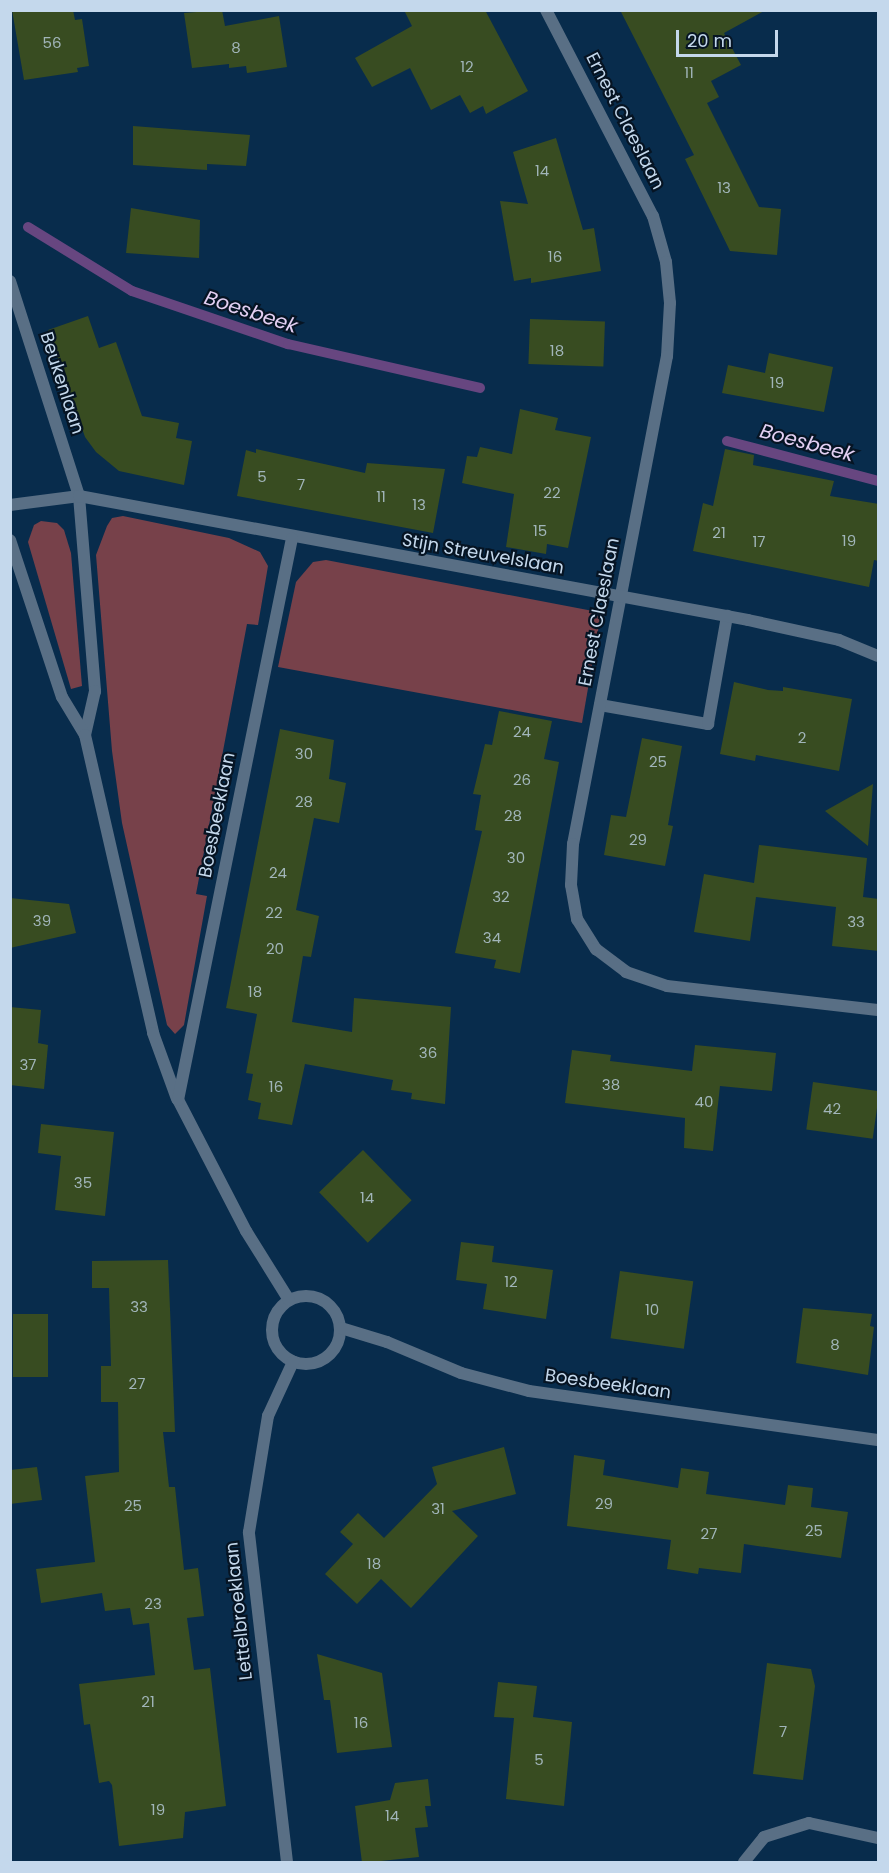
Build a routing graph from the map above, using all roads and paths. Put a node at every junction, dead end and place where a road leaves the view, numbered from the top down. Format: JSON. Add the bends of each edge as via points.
{"nodes":[{"id":1,"x":546,"y":10,"type":"edge"},
{"id":2,"x":10,"y":281,"type":"edge"},
{"id":3,"x":79,"y":496,"type":"junction"},
{"id":4,"x":10,"y":505,"type":"edge"},
{"id":5,"x":292,"y":538,"type":"junction"},
{"id":6,"x":10,"y":540,"type":"edge"},
{"id":7,"x":620,"y":596,"type":"junction"},
{"id":8,"x":727,"y":616,"type":"junction"},
{"id":9,"x":879,"y":657,"type":"edge"},
{"id":10,"x":600,"y":705,"type":"junction"},
{"id":11,"x":85,"y":735,"type":"junction"},
{"id":12,"x":879,"y":1010,"type":"edge"},
{"id":13,"x":178,"y":1100,"type":"junction"},
{"id":14,"x":289,"y":1300,"type":"junction"},
{"id":15,"x":340,"y":1328,"type":"junction"},
{"id":16,"x":293,"y":1362,"type":"junction"},
{"id":17,"x":879,"y":1440,"type":"edge"},
{"id":18,"x":879,"y":1838,"type":"edge"},
{"id":19,"x":287,"y":1863,"type":"edge"},
{"id":20,"x":744,"y":1863,"type":"edge"}],
"edges":[{"from":1,"to":7,"type":"street","name":"Ernest Claeslaan","via":[[634,174],[653,216],[666,262],[670,303],[667,356]]},
{"from":2,"to":3,"type":"street","name":"Beukenlaan"},
{"from":3,"to":4,"type":"street"},
{"from":3,"to":5,"type":"street","name":"Stijn Streuvelslaan"},
{"from":3,"to":11,"type":"street","via":[[94,691]]},
{"from":5,"to":7,"type":"street","name":"Stijn Streuvelslaan"},
{"from":5,"to":13,"type":"street","name":"Boesbeeklaan"},
{"from":6,"to":11,"type":"street","via":[[62,697]]},
{"from":7,"to":8,"type":"street","name":"Stijn Streuvelslaan"},
{"from":7,"to":10,"type":"street","name":"Ernest Claeslaan"},
{"from":8,"to":9,"type":"street","name":"Stijn Streuvelslaan","via":[[839,640]]},
{"from":8,"to":10,"type":"street","via":[[708,724]]},
{"from":10,"to":12,"type":"street","name":"Ernest Claeslaan","via":[[573,844],[571,885],[577,919],[596,949],[626,972],[667,987]]},
{"from":11,"to":13,"type":"street","via":[[153,1033]]},
{"from":13,"to":14,"type":"street","via":[[246,1230]]},
{"from":14,"to":15,"type":"street","via":[[300,1296],[322,1300],[332,1307]]},
{"from":14,"to":16,"type":"street","via":[[279,1308],[272,1332],[275,1344]]},
{"from":15,"to":16,"type":"street","via":[[339,1342],[320,1362]]},
{"from":15,"to":17,"type":"street","name":"Boesbeeklaan","via":[[387,1342],[461,1373],[529,1391]]},
{"from":16,"to":19,"type":"street","name":"Lettelbroeklaan","via":[[268,1416],[249,1532]]},
{"from":18,"to":20,"type":"street","via":[[810,1823],[764,1837]]}]}
